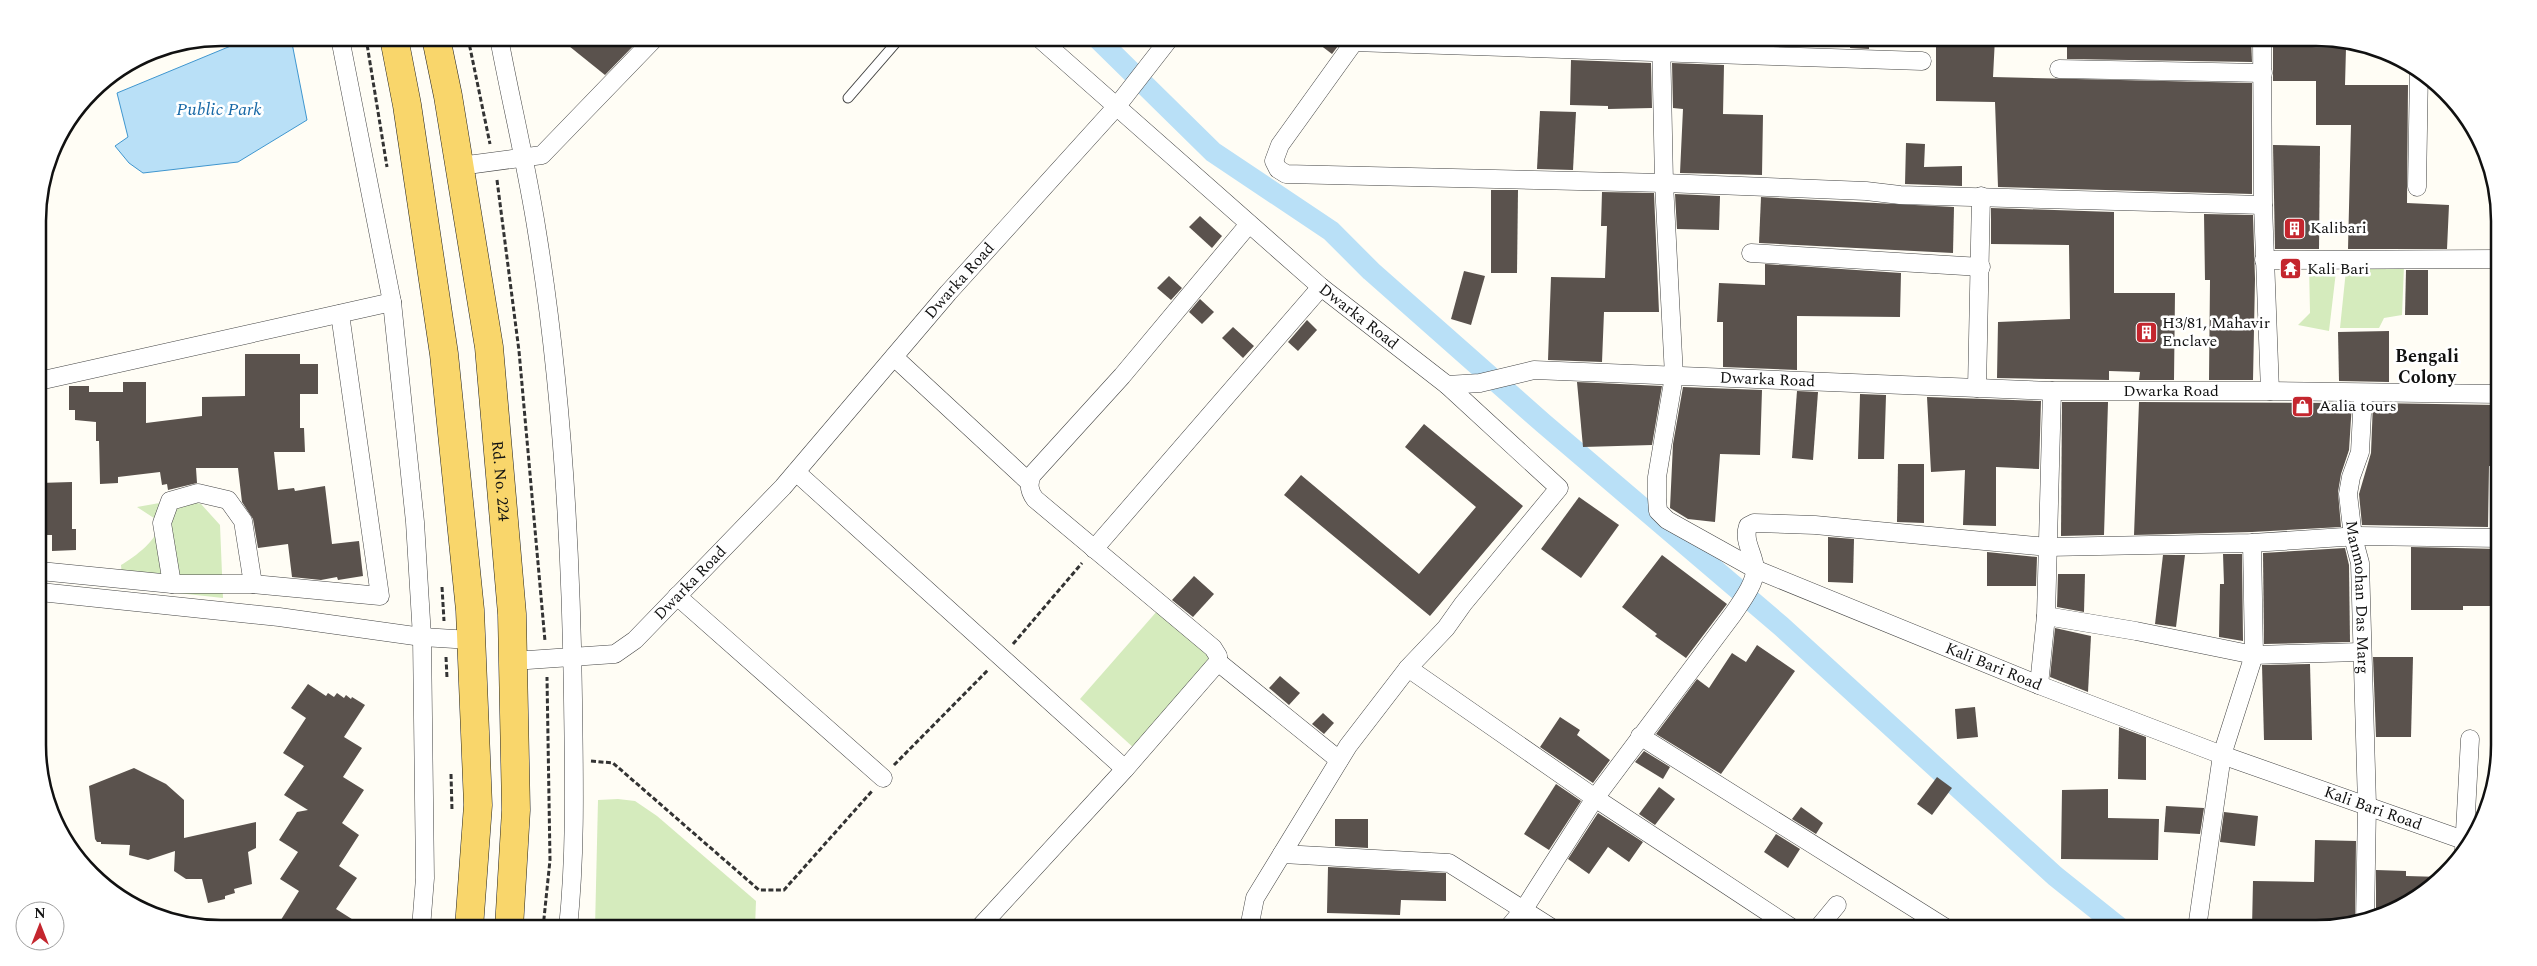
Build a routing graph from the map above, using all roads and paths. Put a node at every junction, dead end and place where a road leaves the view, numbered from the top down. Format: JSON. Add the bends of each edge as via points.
{"nodes":[{"id":1,"x":342,"y":46,"type":"edge"},
{"id":2,"x":396,"y":46,"type":"edge"},
{"id":3,"x":438,"y":46,"type":"edge"},
{"id":4,"x":500,"y":46,"type":"edge"},
{"id":5,"x":647,"y":46,"type":"edge"},
{"id":6,"x":893,"y":46,"type":"edge"},
{"id":7,"x":1048,"y":46,"type":"edge"},
{"id":8,"x":1164,"y":46,"type":"edge"},
{"id":9,"x":1351,"y":46,"type":"edge"},
{"id":10,"x":1661,"y":46,"type":"edge"},
{"id":11,"x":2262,"y":46,"type":"edge"},
{"id":12,"x":1922,"y":61,"type":"dead end"},
{"id":13,"x":2059,"y":69,"type":"dead end"},
{"id":14,"x":2263,"y":73,"type":"junction"},
{"id":15,"x":2419,"y":81,"type":"edge"},
{"id":16,"x":848,"y":98,"type":"dead end"},
{"id":17,"x":1117,"y":106,"type":"junction"},
{"id":18,"x":522,"y":158,"type":"junction"},
{"id":19,"x":460,"y":166,"type":"junction"},
{"id":20,"x":1664,"y":183,"type":"junction"},
{"id":21,"x":2417,"y":187,"type":"dead end"},
{"id":22,"x":1981,"y":196,"type":"junction"},
{"id":23,"x":2263,"y":205,"type":"junction"},
{"id":24,"x":1249,"y":224,"type":"junction"},
{"id":25,"x":1750,"y":253,"type":"dead end"},
{"id":26,"x":2264,"y":260,"type":"junction"},
{"id":27,"x":2491,"y":260,"type":"edge"},
{"id":28,"x":1981,"y":267,"type":"junction"},
{"id":29,"x":1321,"y":287,"type":"junction"},
{"id":30,"x":392,"y":302,"type":"junction"},
{"id":31,"x":340,"y":314,"type":"junction"},
{"id":32,"x":894,"y":357,"type":"junction"},
{"id":33,"x":1674,"y":376,"type":"junction"},
{"id":34,"x":47,"y":379,"type":"edge"},
{"id":35,"x":1447,"y":385,"type":"junction"},
{"id":36,"x":1977,"y":388,"type":"junction"},
{"id":37,"x":2052,"y":391,"type":"junction"},
{"id":38,"x":2270,"y":391,"type":"junction"},
{"id":39,"x":2364,"y":394,"type":"junction"},
{"id":40,"x":2491,"y":394,"type":"edge"},
{"id":41,"x":796,"y":472,"type":"junction"},
{"id":42,"x":1029,"y":482,"type":"junction"},
{"id":43,"x":2353,"y":537,"type":"junction"},
{"id":44,"x":2491,"y":538,"type":"edge"},
{"id":45,"x":2252,"y":543,"type":"junction"},
{"id":46,"x":2048,"y":547,"type":"junction"},
{"id":47,"x":1094,"y":549,"type":"junction"},
{"id":48,"x":1755,"y":569,"type":"junction"},
{"id":49,"x":46,"y":572,"type":"edge"},
{"id":50,"x":172,"y":584,"type":"junction"},
{"id":51,"x":253,"y":584,"type":"junction"},
{"id":52,"x":46,"y":593,"type":"edge"},
{"id":53,"x":678,"y":596,"type":"junction"},
{"id":54,"x":2046,"y":616,"type":"junction"},
{"id":55,"x":422,"y":637,"type":"junction"},
{"id":56,"x":471,"y":640,"type":"junction"},
{"id":57,"x":2361,"y":652,"type":"junction"},
{"id":58,"x":2254,"y":655,"type":"junction"},
{"id":59,"x":572,"y":656,"type":"junction"},
{"id":60,"x":513,"y":661,"type":"junction"},
{"id":61,"x":1218,"y":662,"type":"junction"},
{"id":62,"x":1408,"y":668,"type":"junction"},
{"id":63,"x":2040,"y":685,"type":"junction"},
{"id":64,"x":1640,"y":736,"type":"junction"},
{"id":65,"x":2470,"y":739,"type":"dead end"},
{"id":66,"x":2222,"y":755,"type":"junction"},
{"id":67,"x":1339,"y":760,"type":"junction"},
{"id":68,"x":1125,"y":769,"type":"junction"},
{"id":69,"x":883,"y":778,"type":"dead end"},
{"id":70,"x":1595,"y":798,"type":"junction"},
{"id":71,"x":2367,"y":804,"type":"junction"},
{"id":72,"x":2466,"y":833,"type":"edge"},
{"id":73,"x":2460,"y":843,"type":"edge"},
{"id":74,"x":1282,"y":854,"type":"junction"},
{"id":75,"x":1837,"y":905,"type":"dead end"},
{"id":76,"x":1524,"y":909,"type":"junction"},
{"id":77,"x":2365,"y":912,"type":"edge"},
{"id":78,"x":1515,"y":919,"type":"edge"},
{"id":79,"x":1539,"y":919,"type":"edge"},
{"id":80,"x":1779,"y":919,"type":"edge"},
{"id":81,"x":1825,"y":919,"type":"edge"},
{"id":82,"x":1932,"y":919,"type":"edge"},
{"id":83,"x":2198,"y":919,"type":"edge"},
{"id":84,"x":422,"y":920,"type":"edge"},
{"id":85,"x":470,"y":920,"type":"edge"},
{"id":86,"x":509,"y":920,"type":"edge"},
{"id":87,"x":569,"y":920,"type":"edge"},
{"id":88,"x":997,"y":920,"type":"edge"},
{"id":89,"x":1251,"y":920,"type":"edge"}],
"edges":[{"from":1,"to":30,"type":"street"},
{"from":2,"to":56,"type":"main road","via":[[444,354]]},
{"from":3,"to":19,"type":"main road","name":"Rd. No. 224"},
{"from":4,"to":18,"type":"street"},
{"from":5,"to":18,"type":"street","via":[[542,155]]},
{"from":6,"to":16,"type":"lane"},
{"from":7,"to":17,"type":"street"},
{"from":8,"to":17,"type":"street"},
{"from":9,"to":20,"type":"street","via":[[1280,145],[1274,160],[1278,169],[1286,174]]},
{"from":10,"to":12,"type":"street"},
{"from":10,"to":20,"type":"street"},
{"from":11,"to":14,"type":"street"},
{"from":13,"to":14,"type":"street"},
{"from":14,"to":23,"type":"street"},
{"from":15,"to":21,"type":"street"},
{"from":17,"to":24,"type":"street","name":"Dwarka Road"},
{"from":17,"to":32,"type":"street","name":"Dwarka Road"},
{"from":18,"to":19,"type":"street"},
{"from":18,"to":59,"type":"street","via":[[537,230],[555,375],[568,515]]},
{"from":19,"to":60,"type":"main road","name":"Rd. No. 224","via":[[489,347],[512,614]]},
{"from":20,"to":22,"type":"street"},
{"from":20,"to":33,"type":"street"},
{"from":22,"to":23,"type":"street"},
{"from":22,"to":28,"type":"street"},
{"from":23,"to":26,"type":"street"},
{"from":24,"to":29,"type":"street","name":"Dwarka Road"},
{"from":24,"to":42,"type":"street","via":[[1122,376],[1032,474]]},
{"from":25,"to":28,"type":"street"},
{"from":26,"to":27,"type":"street"},
{"from":26,"to":38,"type":"street"},
{"from":28,"to":36,"type":"street"},
{"from":29,"to":35,"type":"street","name":"Dwarka Road"},
{"from":29,"to":47,"type":"street"},
{"from":30,"to":31,"type":"street"},
{"from":30,"to":55,"type":"street","via":[[415,522]]},
{"from":31,"to":34,"type":"street"},
{"from":31,"to":51,"type":"street","via":[[380,596]]},
{"from":32,"to":41,"type":"street","name":"Dwarka Road"},
{"from":32,"to":42,"type":"street"},
{"from":33,"to":35,"type":"street","name":"Dwarka Road","via":[[1534,370],[1480,383]]},
{"from":33,"to":36,"type":"street","name":"Dwarka Road"},
{"from":33,"to":48,"type":"street","name":"Kali Bari Road","via":[[1657,476],[1658,511],[1700,540]]},
{"from":35,"to":62,"type":"street","via":[[1559,488],[1462,604],[1446,628]]},
{"from":36,"to":37,"type":"street","name":"Dwarka Road"},
{"from":37,"to":38,"type":"street","name":"Dwarka Road"},
{"from":37,"to":46,"type":"street"},
{"from":38,"to":39,"type":"street","name":"Dwarka Road"},
{"from":39,"to":40,"type":"street","name":"Dwarka Road"},
{"from":39,"to":43,"type":"street","name":"Manmohan Das Marg","via":[[2360,452],[2348,494]]},
{"from":41,"to":53,"type":"street","name":"Dwarka Road"},
{"from":41,"to":68,"type":"street"},
{"from":42,"to":47,"type":"street","via":[[1035,499]]},
{"from":43,"to":44,"type":"street"},
{"from":43,"to":45,"type":"street"},
{"from":43,"to":57,"type":"street","name":"Manmohan Das Marg","via":[[2360,563]]},
{"from":45,"to":46,"type":"street"},
{"from":45,"to":58,"type":"street"},
{"from":46,"to":48,"type":"street","via":[[1764,522],[1748,526],[1745,535]]},
{"from":46,"to":54,"type":"street"},
{"from":47,"to":61,"type":"street","via":[[1212,648]]},
{"from":48,"to":63,"type":"street","name":"Kali Bari Road"},
{"from":48,"to":64,"type":"street","via":[[1747,593],[1734,614]]},
{"from":49,"to":50,"type":"street"},
{"from":50,"to":51,"type":"street"},
{"from":50,"to":51,"type":"street","via":[[162,523],[170,501],[198,492],[228,500],[243,521]]},
{"from":52,"to":55,"type":"street","via":[[280,617]]},
{"from":53,"to":59,"type":"street","name":"Dwarka Road","via":[[625,649],[615,654]]},
{"from":53,"to":69,"type":"street"},
{"from":54,"to":58,"type":"street"},
{"from":54,"to":63,"type":"street"},
{"from":55,"to":56,"type":"street"},
{"from":55,"to":84,"type":"street","via":[[425,878]]},
{"from":56,"to":85,"type":"main road","via":[[478,805]]},
{"from":57,"to":58,"type":"street"},
{"from":57,"to":71,"type":"street","name":"Manmohan Das Marg"},
{"from":58,"to":66,"type":"street"},
{"from":59,"to":60,"type":"street","name":"Dwarka Road"},
{"from":59,"to":87,"type":"street","via":[[573,852]]},
{"from":60,"to":86,"type":"main road","name":"Rd. No. 224","via":[[516,810]]},
{"from":61,"to":67,"type":"street"},
{"from":61,"to":68,"type":"street"},
{"from":62,"to":67,"type":"street"},
{"from":62,"to":70,"type":"street"},
{"from":63,"to":66,"type":"street","name":"Kali Bari Road"},
{"from":64,"to":70,"type":"street"},
{"from":64,"to":82,"type":"street"},
{"from":65,"to":72,"type":"street"},
{"from":66,"to":71,"type":"street","name":"Kali Bari Road"},
{"from":66,"to":83,"type":"street"},
{"from":67,"to":74,"type":"street"},
{"from":68,"to":88,"type":"street"},
{"from":70,"to":76,"type":"street"},
{"from":70,"to":80,"type":"street"},
{"from":71,"to":73,"type":"street","name":"Kali Bari Road"},
{"from":71,"to":77,"type":"street","name":"Manmohan Das Marg"},
{"from":74,"to":76,"type":"street","via":[[1442,861]]},
{"from":74,"to":89,"type":"street","via":[[1255,898]]},
{"from":75,"to":81,"type":"street"},
{"from":76,"to":78,"type":"street"},
{"from":76,"to":79,"type":"street"}]}
